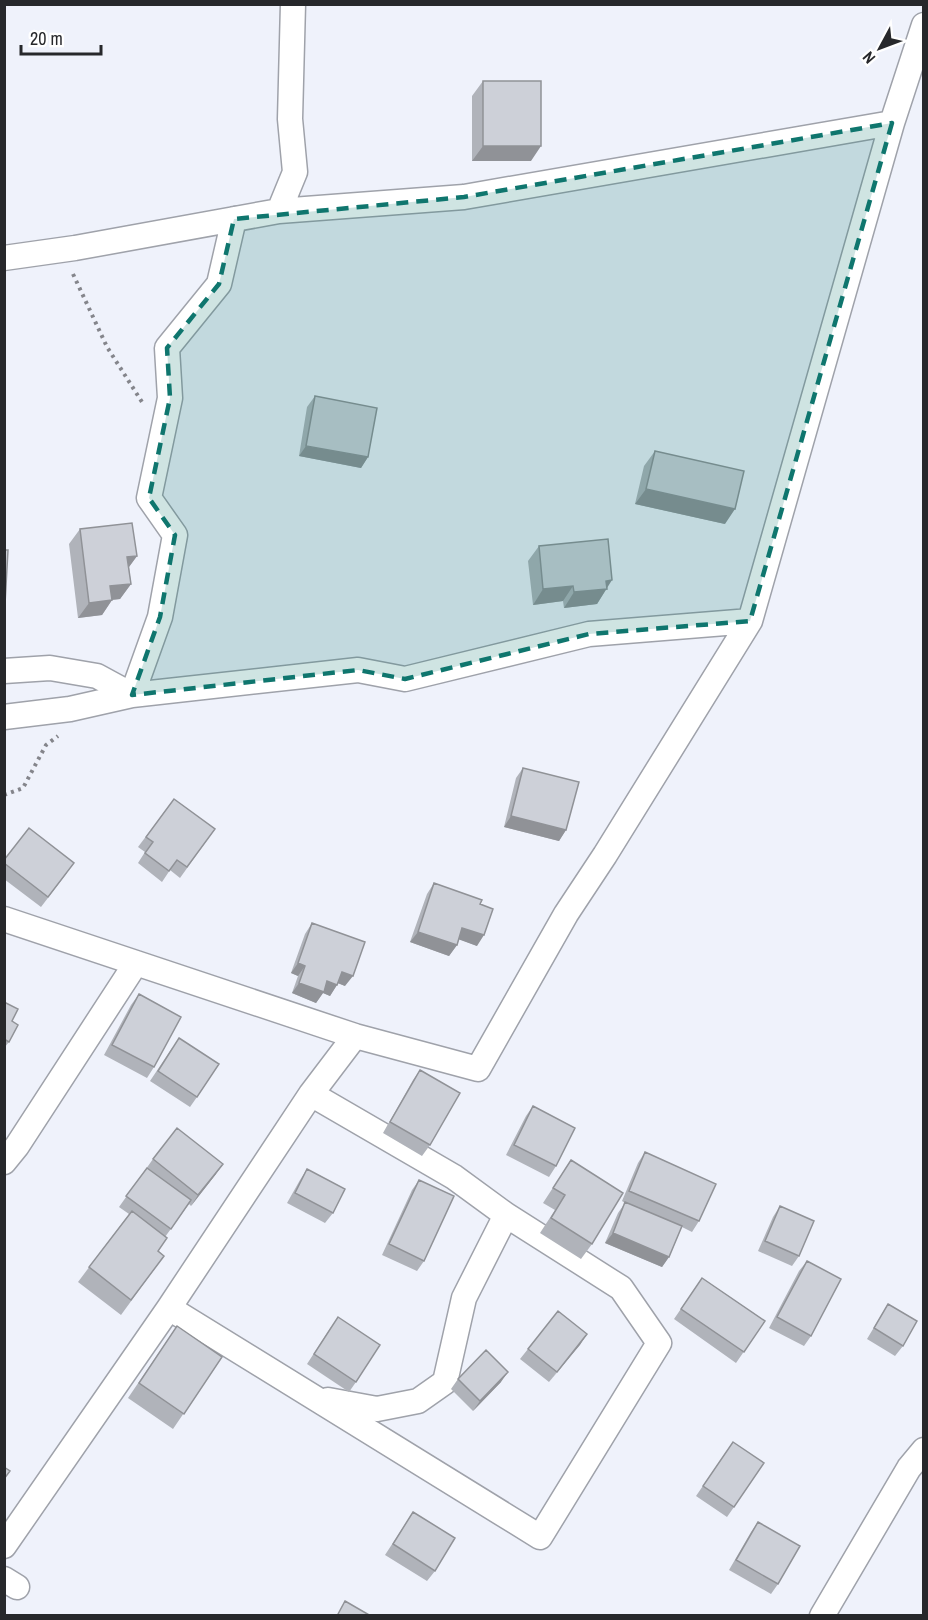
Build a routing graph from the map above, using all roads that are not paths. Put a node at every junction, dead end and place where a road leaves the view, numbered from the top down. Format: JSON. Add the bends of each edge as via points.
{"nodes":[{"id":1,"x":293,"y":4,"type":"edge"},
{"id":2,"x":924,"y":25,"type":"edge"},
{"id":3,"x":892,"y":123,"type":"junction"},
{"id":4,"x":279,"y":211,"type":"junction"},
{"id":5,"x":234,"y":219,"type":"junction"},
{"id":6,"x":4,"y":258,"type":"edge"},
{"id":7,"x":750,"y":621,"type":"junction"},
{"id":8,"x":4,"y":671,"type":"edge"},
{"id":9,"x":132,"y":695,"type":"junction"},
{"id":10,"x":4,"y":717,"type":"edge"},
{"id":11,"x":4,"y":919,"type":"edge"},
{"id":12,"x":136,"y":963,"type":"junction"},
{"id":13,"x":355,"y":1036,"type":"junction"},
{"id":14,"x":311,"y":1094,"type":"junction"},
{"id":15,"x":9,"y":1149,"type":"edge"},
{"id":16,"x":506,"y":1215,"type":"junction"},
{"id":17,"x":169,"y":1308,"type":"junction"},
{"id":18,"x":313,"y":1398,"type":"junction"},
{"id":19,"x":924,"y":1450,"type":"edge"},
{"id":20,"x":4,"y":1546,"type":"edge"},
{"id":21,"x":822,"y":1616,"type":"edge"}],
"edges":[{"from":1,"to":4,"type":"street","via":[[290,119],[295,172]]},
{"from":2,"to":3,"type":"street"},
{"from":3,"to":4,"type":"street","via":[[464,197]]},
{"from":3,"to":7,"type":"street"},
{"from":4,"to":5,"type":"street"},
{"from":5,"to":6,"type":"street"},
{"from":5,"to":9,"type":"street","via":[[219,284],[167,348],[170,398],[149,498],[175,535],[160,617]]},
{"from":7,"to":9,"type":"street","via":[[589,634],[405,679],[358,670]]},
{"from":7,"to":13,"type":"street","via":[[566,914],[478,1069]]},
{"from":8,"to":9,"type":"street","via":[[50,668],[97,676]]},
{"from":9,"to":10,"type":"street","via":[[70,709]]},
{"from":11,"to":12,"type":"street"},
{"from":12,"to":13,"type":"street"},
{"from":12,"to":15,"type":"street"},
{"from":13,"to":14,"type":"street"},
{"from":14,"to":16,"type":"street","via":[[454,1177]]},
{"from":14,"to":17,"type":"street"},
{"from":16,"to":18,"type":"street","via":[[464,1298],[445,1382],[418,1401],[377,1409]]},
{"from":16,"to":18,"type":"street","via":[[621,1288],[659,1343],[540,1537]]},
{"from":17,"to":18,"type":"street"},
{"from":17,"to":20,"type":"street"},
{"from":19,"to":21,"type":"street","via":[[909,1468]]}]}
